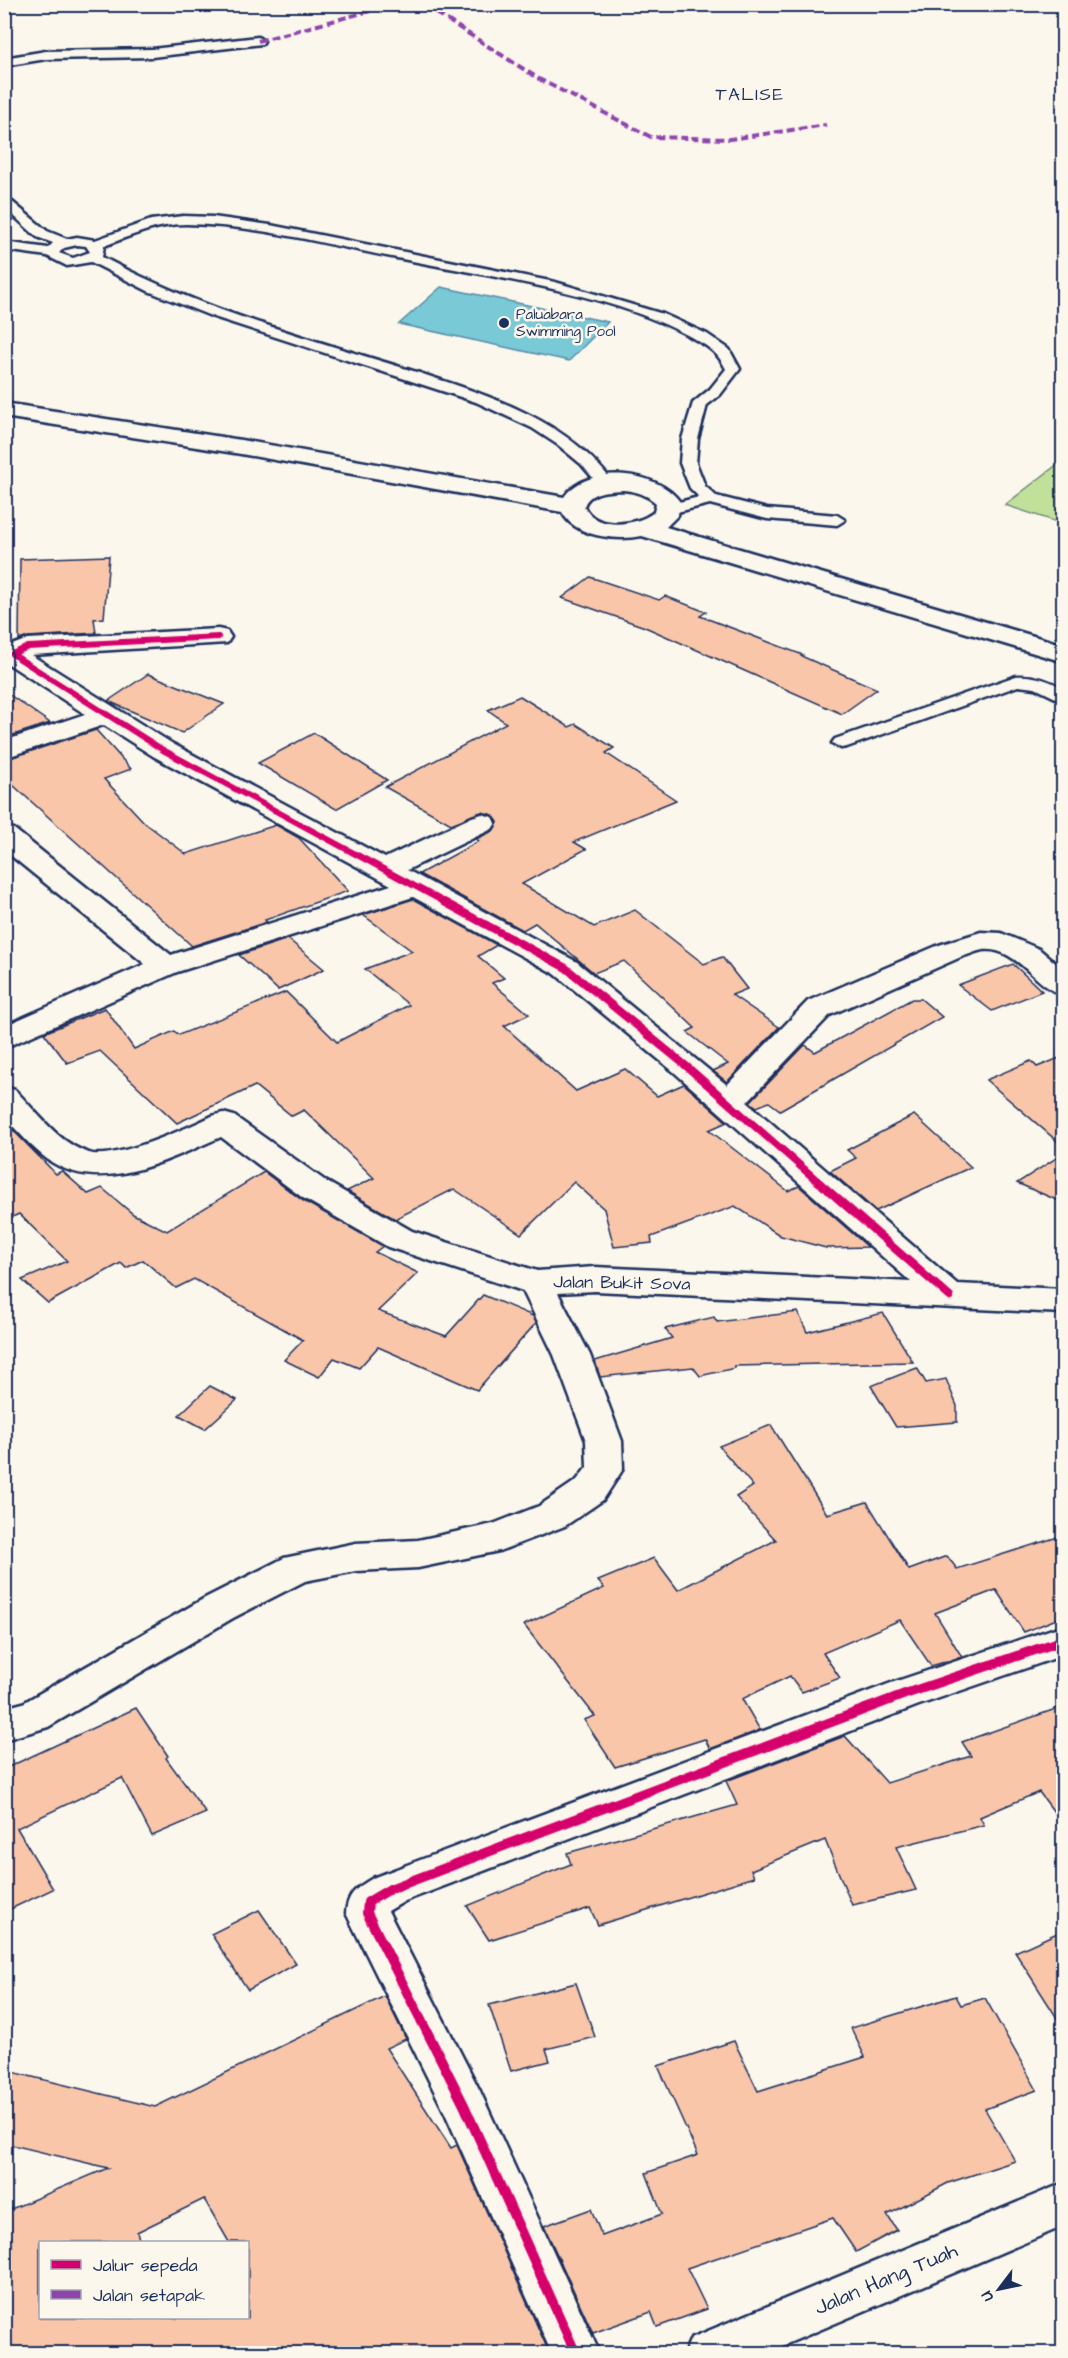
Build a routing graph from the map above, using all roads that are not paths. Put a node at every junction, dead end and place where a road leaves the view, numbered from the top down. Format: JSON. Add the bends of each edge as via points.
{"nodes":[{"id":1,"x":258,"y":41,"type":"dead end"},
{"id":2,"x":4,"y":62,"type":"edge"},
{"id":3,"x":4,"y":199,"type":"edge"},
{"id":4,"x":64,"y":243,"type":"junction"},
{"id":5,"x":4,"y":246,"type":"edge"},
{"id":6,"x":93,"y":251,"type":"junction"},
{"id":7,"x":51,"y":253,"type":"junction"},
{"id":8,"x":4,"y":410,"type":"edge"},
{"id":9,"x":606,"y":484,"type":"junction"},
{"id":10,"x":710,"y":499,"type":"junction"},
{"id":11,"x":572,"y":506,"type":"junction"},
{"id":12,"x":669,"y":509,"type":"junction"},
{"id":13,"x":837,"y":520,"type":"dead end"},
{"id":14,"x":644,"y":528,"type":"junction"},
{"id":15,"x":218,"y":637,"type":"dead end"},
{"id":16,"x":1064,"y":654,"type":"edge"},
{"id":17,"x":1064,"y":697,"type":"edge"},
{"id":18,"x":107,"y":715,"type":"junction"},
{"id":19,"x":841,"y":743,"type":"dead end"},
{"id":20,"x":4,"y":750,"type":"edge"},
{"id":21,"x":482,"y":823,"type":"dead end"},
{"id":22,"x":4,"y":834,"type":"edge"},
{"id":23,"x":384,"y":870,"type":"junction"},
{"id":24,"x":415,"y":887,"type":"junction"},
{"id":25,"x":166,"y":966,"type":"junction"},
{"id":26,"x":1064,"y":986,"type":"edge"},
{"id":27,"x":4,"y":1038,"type":"edge"},
{"id":28,"x":4,"y":1097,"type":"edge"},
{"id":29,"x":728,"y":1103,"type":"junction"},
{"id":30,"x":536,"y":1283,"type":"junction"},
{"id":31,"x":950,"y":1297,"type":"junction"},
{"id":32,"x":1064,"y":1301,"type":"edge"},
{"id":33,"x":1064,"y":1640,"type":"edge"},
{"id":34,"x":4,"y":1724,"type":"edge"},
{"id":35,"x":1064,"y":2204,"type":"edge"},
{"id":36,"x":576,"y":2354,"type":"edge"},
{"id":37,"x":708,"y":2354,"type":"edge"}],
"edges":[{"from":1,"to":2,"type":"lane","via":[[152,53],[56,54]]},
{"from":3,"to":4,"type":"lane","via":[[42,234]]},
{"from":4,"to":6,"type":"lane","via":[[84,242]]},
{"from":4,"to":7,"type":"lane"},
{"from":5,"to":7,"type":"lane"},
{"from":6,"to":7,"type":"lane","via":[[70,261],[55,258]]},
{"from":6,"to":9,"type":"lane","via":[[141,284],[217,313],[472,395],[516,414],[544,429],[594,466]]},
{"from":6,"to":10,"type":"lane","via":[[151,224],[213,221],[555,286],[658,317],[724,352],[733,369],[715,392],[700,403],[690,439],[688,463],[698,488]]},
{"from":8,"to":11,"type":"street","via":[[241,447]]},
{"from":9,"to":11,"type":"street","via":[[584,490]]},
{"from":9,"to":12,"type":"street","via":[[648,487],[665,498]]},
{"from":10,"to":12,"type":"lane"},
{"from":10,"to":13,"type":"lane","via":[[767,514]]},
{"from":11,"to":14,"type":"street","via":[[576,515],[592,525],[618,530]]},
{"from":12,"to":14,"type":"street","via":[[663,519]]},
{"from":14,"to":16,"type":"street"},
{"from":15,"to":18,"type":"street","via":[[28,647],[12,654]]},
{"from":17,"to":19,"type":"lane","via":[[1042,683],[1016,681]]},
{"from":18,"to":20,"type":"street"},
{"from":18,"to":23,"type":"street","via":[[203,773]]},
{"from":21,"to":23,"type":"street"},
{"from":22,"to":25,"type":"street"},
{"from":23,"to":24,"type":"street"},
{"from":24,"to":25,"type":"street"},
{"from":24,"to":29,"type":"street","via":[[566,968]]},
{"from":25,"to":27,"type":"street"},
{"from":26,"to":29,"type":"street","via":[[1028,955],[1000,942],[981,941],[950,951],[819,1008]]},
{"from":28,"to":30,"type":"street","name":"Jalan Bukit Sova","via":[[58,1152],[90,1166],[115,1166],[136,1160],[223,1124],[315,1190],[392,1235]]},
{"from":29,"to":31,"type":"street"},
{"from":30,"to":31,"type":"street","name":"Jalan Bukit Sova","via":[[595,1280]]},
{"from":30,"to":34,"type":"street","via":[[572,1355],[604,1441],[604,1469],[590,1490],[552,1516],[499,1537],[418,1554],[356,1557],[297,1568],[219,1608],[34,1716]]},
{"from":31,"to":32,"type":"street","name":"Jalan Bukit Sova"},
{"from":33,"to":36,"type":"street","via":[[905,1694],[390,1889],[367,1905],[367,1913],[464,2104]]},
{"from":35,"to":37,"type":"street","name":"Jalan Hang Tuah"}]}
